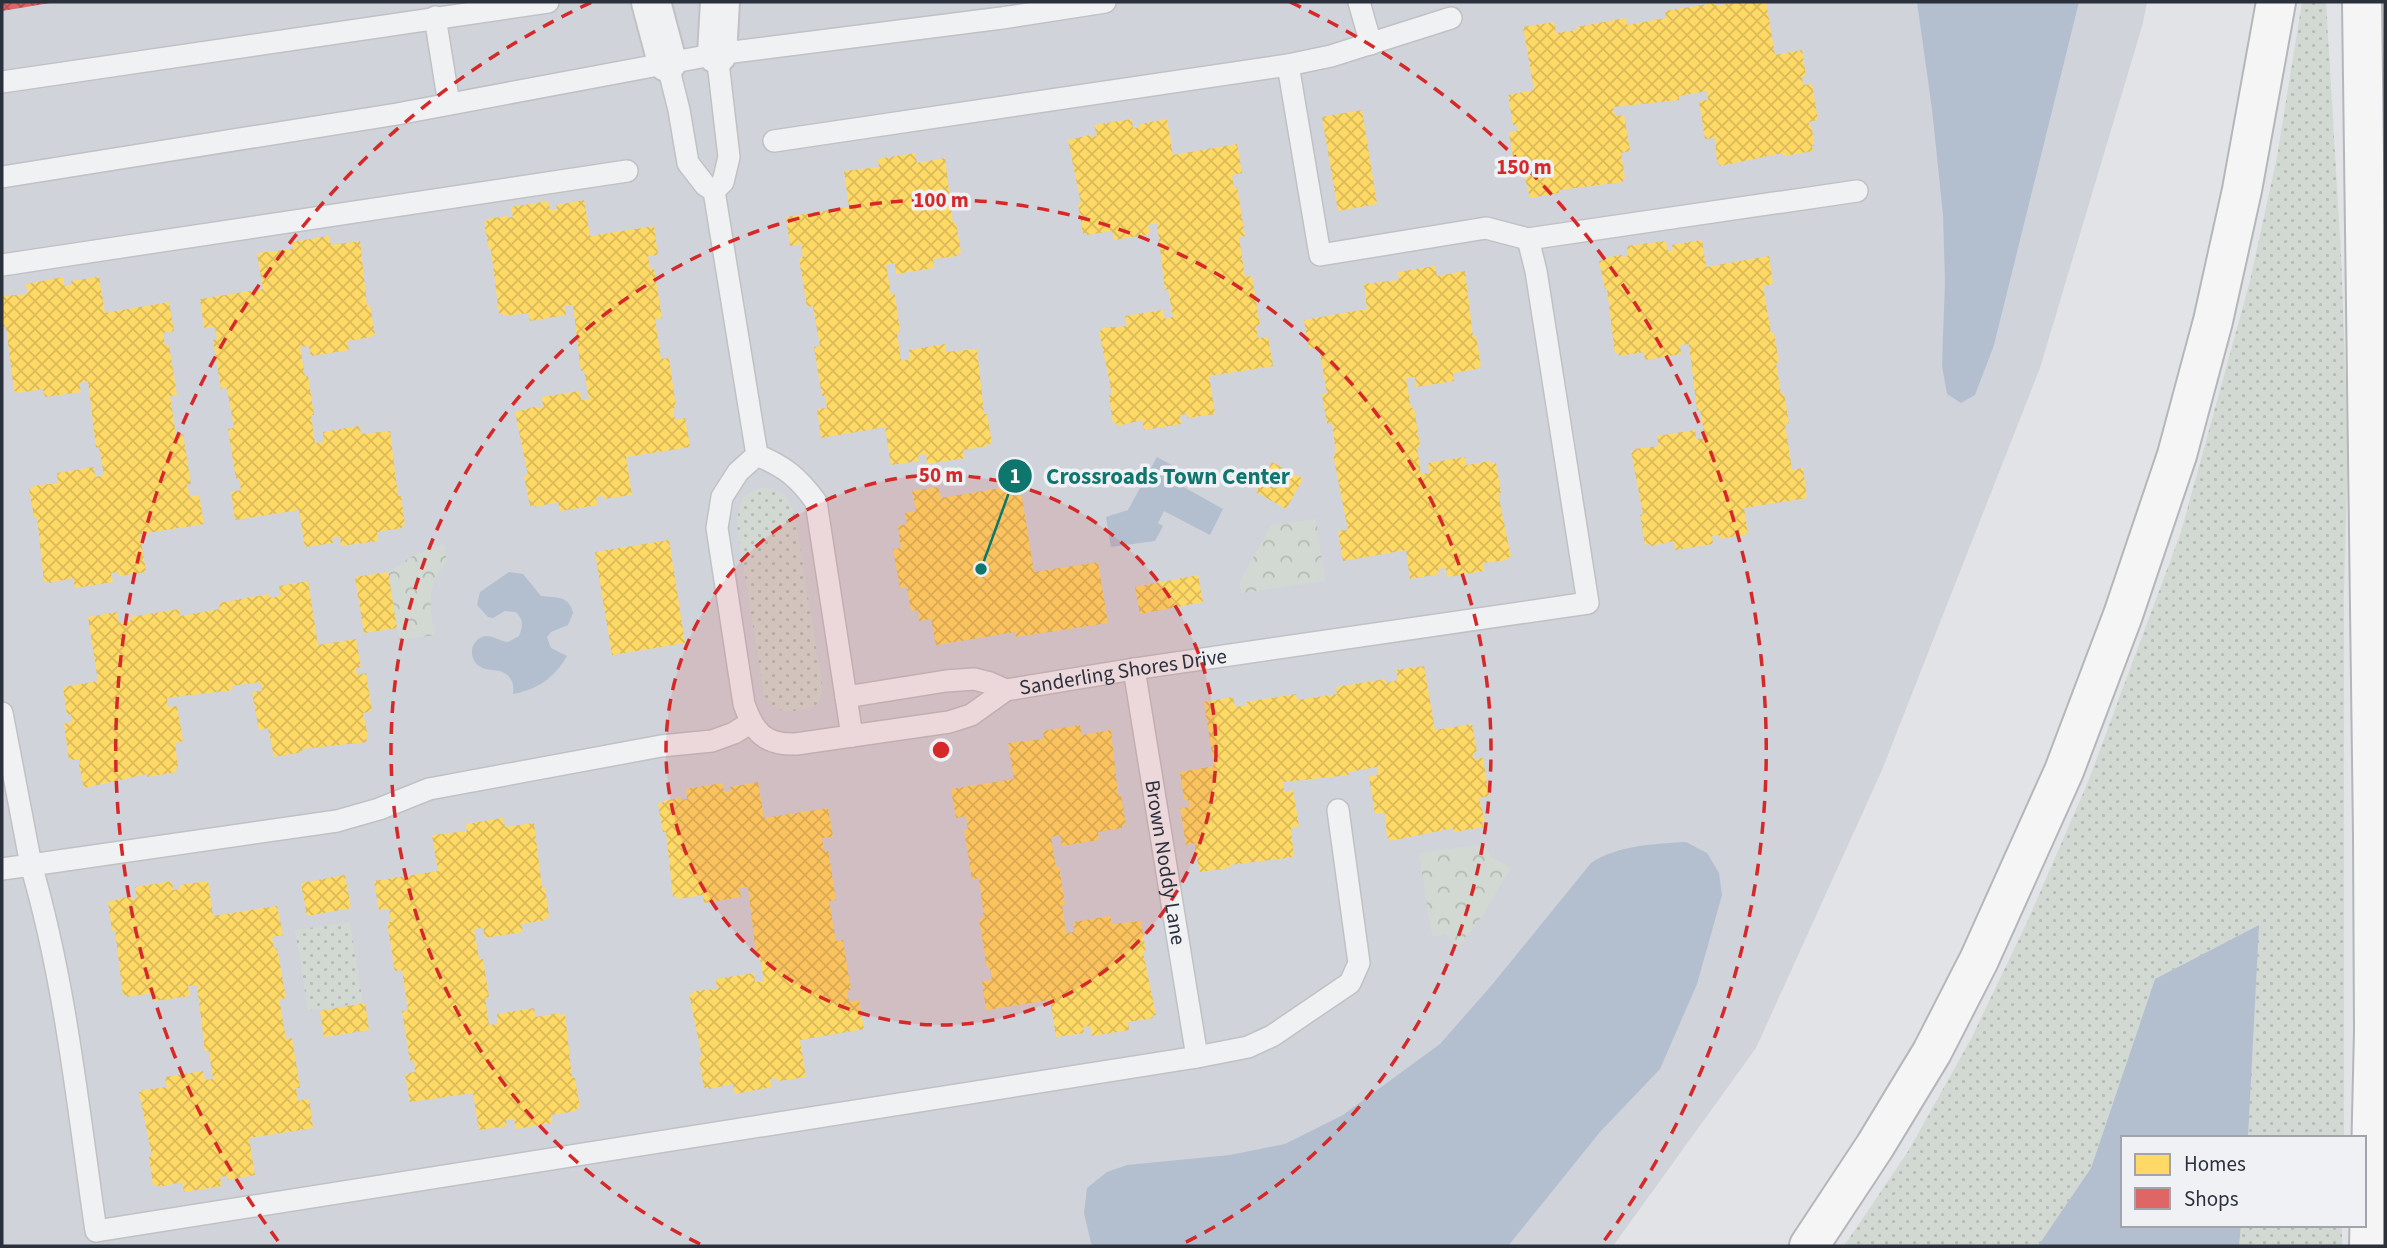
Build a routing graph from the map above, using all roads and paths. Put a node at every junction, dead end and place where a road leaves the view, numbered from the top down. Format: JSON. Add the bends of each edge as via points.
{"nodes":[{"id":1,"x":548,"y":2,"type":"edge"},
{"id":2,"x":651,"y":2,"type":"edge"},
{"id":3,"x":720,"y":2,"type":"edge"},
{"id":4,"x":1105,"y":2,"type":"edge"},
{"id":5,"x":1359,"y":2,"type":"edge"},
{"id":6,"x":2276,"y":2,"type":"edge"},
{"id":7,"x":2362,"y":2,"type":"edge"},
{"id":8,"x":435,"y":17,"type":"junction"},
{"id":9,"x":1451,"y":18,"type":"dead end"},
{"id":10,"x":1371,"y":44,"type":"junction"},
{"id":11,"x":717,"y":54,"type":"junction"},
{"id":12,"x":667,"y":62,"type":"junction"},
{"id":13,"x":1288,"y":65,"type":"junction"},
{"id":14,"x":2,"y":82,"type":"edge"},
{"id":15,"x":449,"y":104,"type":"junction"},
{"id":16,"x":774,"y":141,"type":"dead end"},
{"id":17,"x":627,"y":171,"type":"dead end"},
{"id":18,"x":2,"y":177,"type":"edge"},
{"id":19,"x":714,"y":191,"type":"junction"},
{"id":20,"x":1857,"y":191,"type":"dead end"},
{"id":21,"x":1528,"y":239,"type":"junction"},
{"id":22,"x":2,"y":265,"type":"edge"},
{"id":23,"x":757,"y":455,"type":"junction"},
{"id":24,"x":1134,"y":669,"type":"junction"},
{"id":25,"x":1006,"y":690,"type":"junction"},
{"id":26,"x":846,"y":697,"type":"junction"},
{"id":27,"x":2,"y":713,"type":"edge"},
{"id":28,"x":750,"y":723,"type":"junction"},
{"id":29,"x":852,"y":736,"type":"junction"},
{"id":30,"x":1338,"y":810,"type":"dead end"},
{"id":31,"x":31,"y":865,"type":"junction"},
{"id":32,"x":2,"y":869,"type":"edge"},
{"id":33,"x":1197,"y":1057,"type":"junction"},
{"id":34,"x":1809,"y":1246,"type":"edge"},
{"id":35,"x":2369,"y":1246,"type":"edge"}],
"edges":[{"from":1,"to":8,"type":"lane"},
{"from":2,"to":12,"type":"street"},
{"from":3,"to":11,"type":"street"},
{"from":4,"to":11,"type":"lane"},
{"from":5,"to":10,"type":"lane"},
{"from":6,"to":34,"type":"highway","via":[[2213,321],[2176,455],[2123,615],[2064,771],[1979,960],[1932,1052]]},
{"from":7,"to":35,"type":"highway","via":[[2374,1031]]},
{"from":8,"to":14,"type":"lane"},
{"from":8,"to":15,"type":"lane"},
{"from":9,"to":10,"type":"lane"},
{"from":10,"to":13,"type":"lane"},
{"from":11,"to":12,"type":"lane"},
{"from":11,"to":19,"type":"lane","via":[[729,157],[723,182]]},
{"from":12,"to":15,"type":"lane"},
{"from":12,"to":19,"type":"lane","via":[[688,163]]},
{"from":13,"to":16,"type":"lane"},
{"from":13,"to":21,"type":"lane","via":[[1320,255],[1486,228]]},
{"from":15,"to":18,"type":"lane"},
{"from":17,"to":22,"type":"lane"},
{"from":19,"to":23,"type":"lane"},
{"from":20,"to":21,"type":"lane"},
{"from":21,"to":24,"type":"lane","name":"Sanderling Shores Drive","via":[[1588,603]]},
{"from":23,"to":26,"type":"lane","via":[[781,465],[803,483],[816,502]]},
{"from":23,"to":28,"type":"lane","via":[[738,472],[722,497],[717,528]]},
{"from":24,"to":25,"type":"lane","name":"Sanderling Shores Drive"},
{"from":24,"to":33,"type":"lane","name":"Brown Noddy Lane"},
{"from":25,"to":26,"type":"lane","via":[[974,679]]},
{"from":25,"to":29,"type":"lane","name":"Sanderling Shores Drive","via":[[971,715],[949,722]]},
{"from":26,"to":29,"type":"lane"},
{"from":27,"to":31,"type":"lane"},
{"from":28,"to":29,"type":"lane","name":"Sanderling Shores Drive","via":[[766,739],[787,744]]},
{"from":28,"to":31,"type":"lane","via":[[712,741],[661,746],[445,786],[337,821]]},
{"from":30,"to":33,"type":"lane","via":[[1359,963],[1350,983],[1272,1036],[1248,1047]]},
{"from":31,"to":32,"type":"lane"},
{"from":31,"to":33,"type":"lane","via":[[47,920],[96,1231]]}]}
